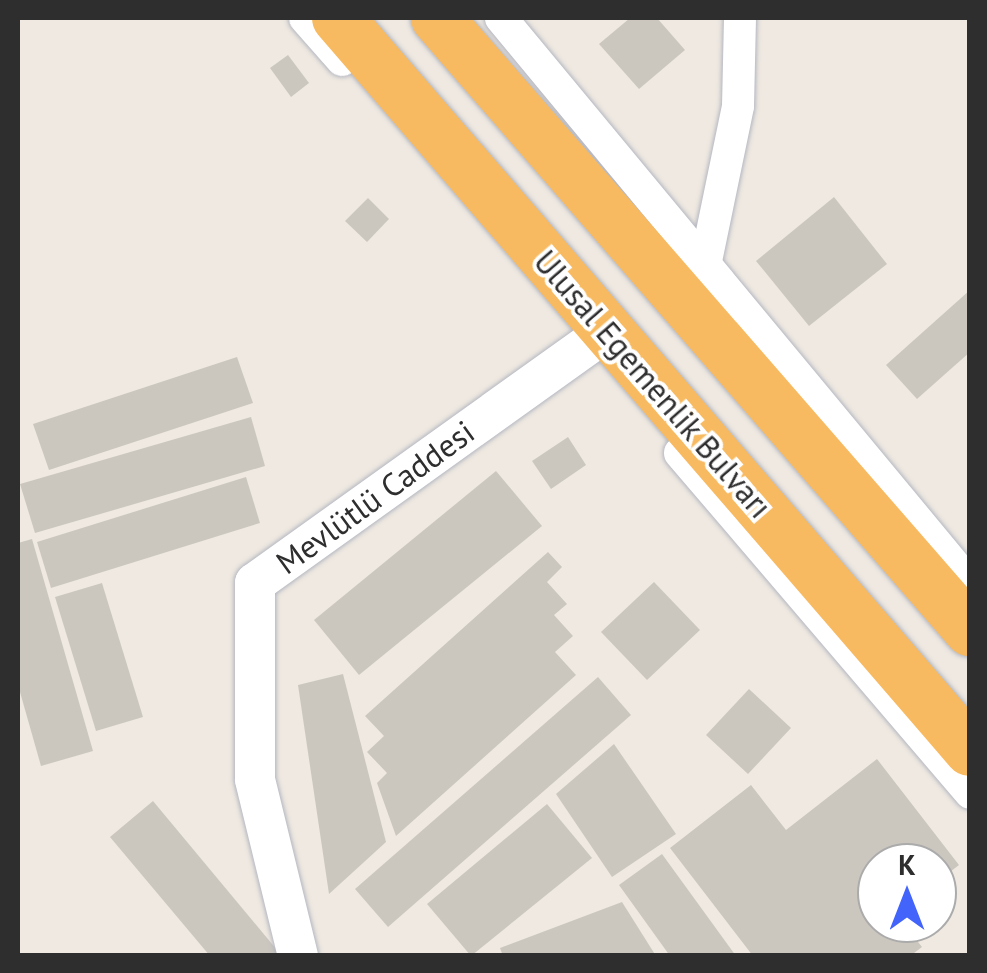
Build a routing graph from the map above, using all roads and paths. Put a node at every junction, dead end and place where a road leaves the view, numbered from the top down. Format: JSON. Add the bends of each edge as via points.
{"nodes":[{"id":1,"x":306,"y":18,"type":"edge"},
{"id":2,"x":338,"y":18,"type":"edge"},
{"id":3,"x":436,"y":18,"type":"edge"},
{"id":4,"x":501,"y":18,"type":"edge"},
{"id":5,"x":740,"y":18,"type":"edge"},
{"id":6,"x":706,"y":261,"type":"junction"},
{"id":7,"x":597,"y":338,"type":"junction"},
{"id":8,"x":970,"y":584,"type":"edge"},
{"id":9,"x":970,"y":630,"type":"edge"},
{"id":10,"x":970,"y":750,"type":"edge"},
{"id":11,"x":970,"y":793,"type":"edge"},
{"id":12,"x":298,"y":956,"type":"edge"}],
"edges":[{"from":1,"to":7,"type":"street"},
{"from":2,"to":7,"type":"highway","name":"Ulusal Egemenlik Bulvarı"},
{"from":3,"to":9,"type":"highway"},
{"from":4,"to":6,"type":"street"},
{"from":5,"to":6,"type":"street","via":[[738,106]]},
{"from":6,"to":8,"type":"street"},
{"from":7,"to":10,"type":"highway","name":"Ulusal Egemenlik Bulvarı"},
{"from":7,"to":11,"type":"street"},
{"from":7,"to":12,"type":"street","name":"Mevlütlü Caddesi","via":[[254,583],[254,779]]}]}
